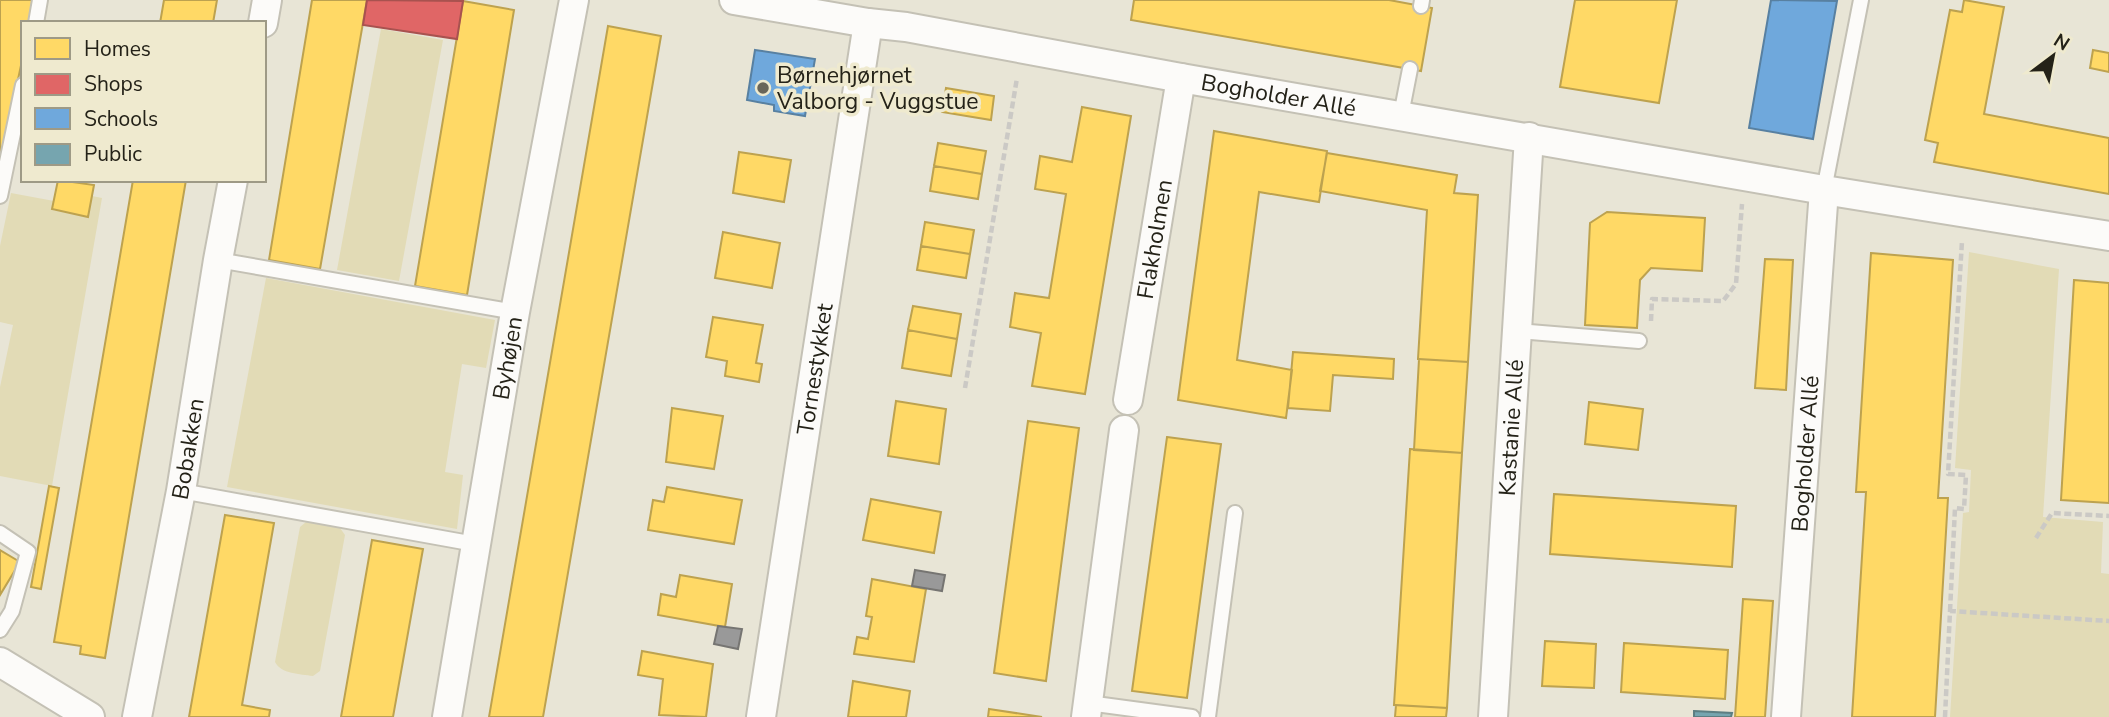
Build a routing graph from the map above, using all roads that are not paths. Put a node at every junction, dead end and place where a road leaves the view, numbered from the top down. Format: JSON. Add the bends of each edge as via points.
{"nodes":[{"id":1,"x":40,"y":0,"type":"edge"},
{"id":2,"x":267,"y":0,"type":"edge"},
{"id":3,"x":574,"y":0,"type":"edge"},
{"id":4,"x":734,"y":0,"type":"edge"},
{"id":5,"x":1861,"y":0,"type":"edge"},
{"id":6,"x":36,"y":21,"type":"edge"},
{"id":7,"x":263,"y":21,"type":"edge"},
{"id":8,"x":868,"y":23,"type":"junction"},
{"id":9,"x":1410,"y":69,"type":"dead end"},
{"id":10,"x":1181,"y":78,"type":"junction"},
{"id":11,"x":21,"y":95,"type":"edge"},
{"id":12,"x":1401,"y":115,"type":"junction"},
{"id":13,"x":1529,"y":137,"type":"junction"},
{"id":14,"x":233,"y":182,"type":"edge"},
{"id":15,"x":1824,"y":190,"type":"junction"},
{"id":16,"x":0,"y":196,"type":"edge"},
{"id":17,"x":2109,"y":236,"type":"edge"},
{"id":18,"x":218,"y":260,"type":"junction"},
{"id":19,"x":515,"y":312,"type":"junction"},
{"id":20,"x":1517,"y":331,"type":"junction"},
{"id":21,"x":1639,"y":341,"type":"road end"},
{"id":22,"x":1128,"y":400,"type":"dead end"},
{"id":23,"x":1124,"y":430,"type":"dead end"},
{"id":24,"x":181,"y":491,"type":"junction"},
{"id":25,"x":1235,"y":513,"type":"dead end"},
{"id":26,"x":0,"y":533,"type":"edge"},
{"id":27,"x":475,"y":544,"type":"junction"},
{"id":28,"x":0,"y":630,"type":"edge"},
{"id":29,"x":0,"y":662,"type":"edge"},
{"id":30,"x":1087,"y":710,"type":"edge"},
{"id":31,"x":90,"y":717,"type":"edge"},
{"id":32,"x":137,"y":717,"type":"edge"},
{"id":33,"x":447,"y":717,"type":"edge"},
{"id":34,"x":761,"y":717,"type":"edge"},
{"id":35,"x":1192,"y":717,"type":"edge"},
{"id":36,"x":1208,"y":717,"type":"edge"},
{"id":37,"x":1493,"y":717,"type":"edge"},
{"id":38,"x":1786,"y":717,"type":"edge"}],
"edges":[{"from":1,"to":6,"type":"lane"},
{"from":2,"to":7,"type":"street"},
{"from":3,"to":19,"type":"street","name":"Byhøjen"},
{"from":4,"to":8,"type":"street","name":"Bogholder Allé"},
{"from":5,"to":15,"type":"lane"},
{"from":8,"to":10,"type":"street","name":"Bogholder Allé"},
{"from":8,"to":34,"type":"street","name":"Tornestykket"},
{"from":9,"to":12,"type":"lane"},
{"from":10,"to":12,"type":"street","name":"Bogholder Allé"},
{"from":10,"to":22,"type":"street","name":"Flakholmen"},
{"from":11,"to":16,"type":"lane"},
{"from":12,"to":13,"type":"street","name":"Bogholder Allé"},
{"from":13,"to":15,"type":"street","name":"Bogholder Allé"},
{"from":13,"to":20,"type":"street","name":"Kastanie Allé"},
{"from":14,"to":18,"type":"street","name":"Bobakken"},
{"from":15,"to":17,"type":"street","name":"Bogholder Allé"},
{"from":15,"to":38,"type":"street","name":"Bogholder Allé"},
{"from":18,"to":19,"type":"lane"},
{"from":18,"to":24,"type":"street","name":"Bobakken"},
{"from":19,"to":27,"type":"street","name":"Byhøjen"},
{"from":20,"to":21,"type":"lane"},
{"from":20,"to":37,"type":"street","name":"Kastanie Allé"},
{"from":23,"to":30,"type":"street"},
{"from":24,"to":27,"type":"lane"},
{"from":24,"to":32,"type":"street","name":"Bobakken"},
{"from":25,"to":36,"type":"lane"},
{"from":26,"to":28,"type":"lane","via":[[28,552],[12,611]]},
{"from":27,"to":33,"type":"street","name":"Byhøjen"},
{"from":29,"to":31,"type":"street"},
{"from":30,"to":35,"type":"lane"}]}
